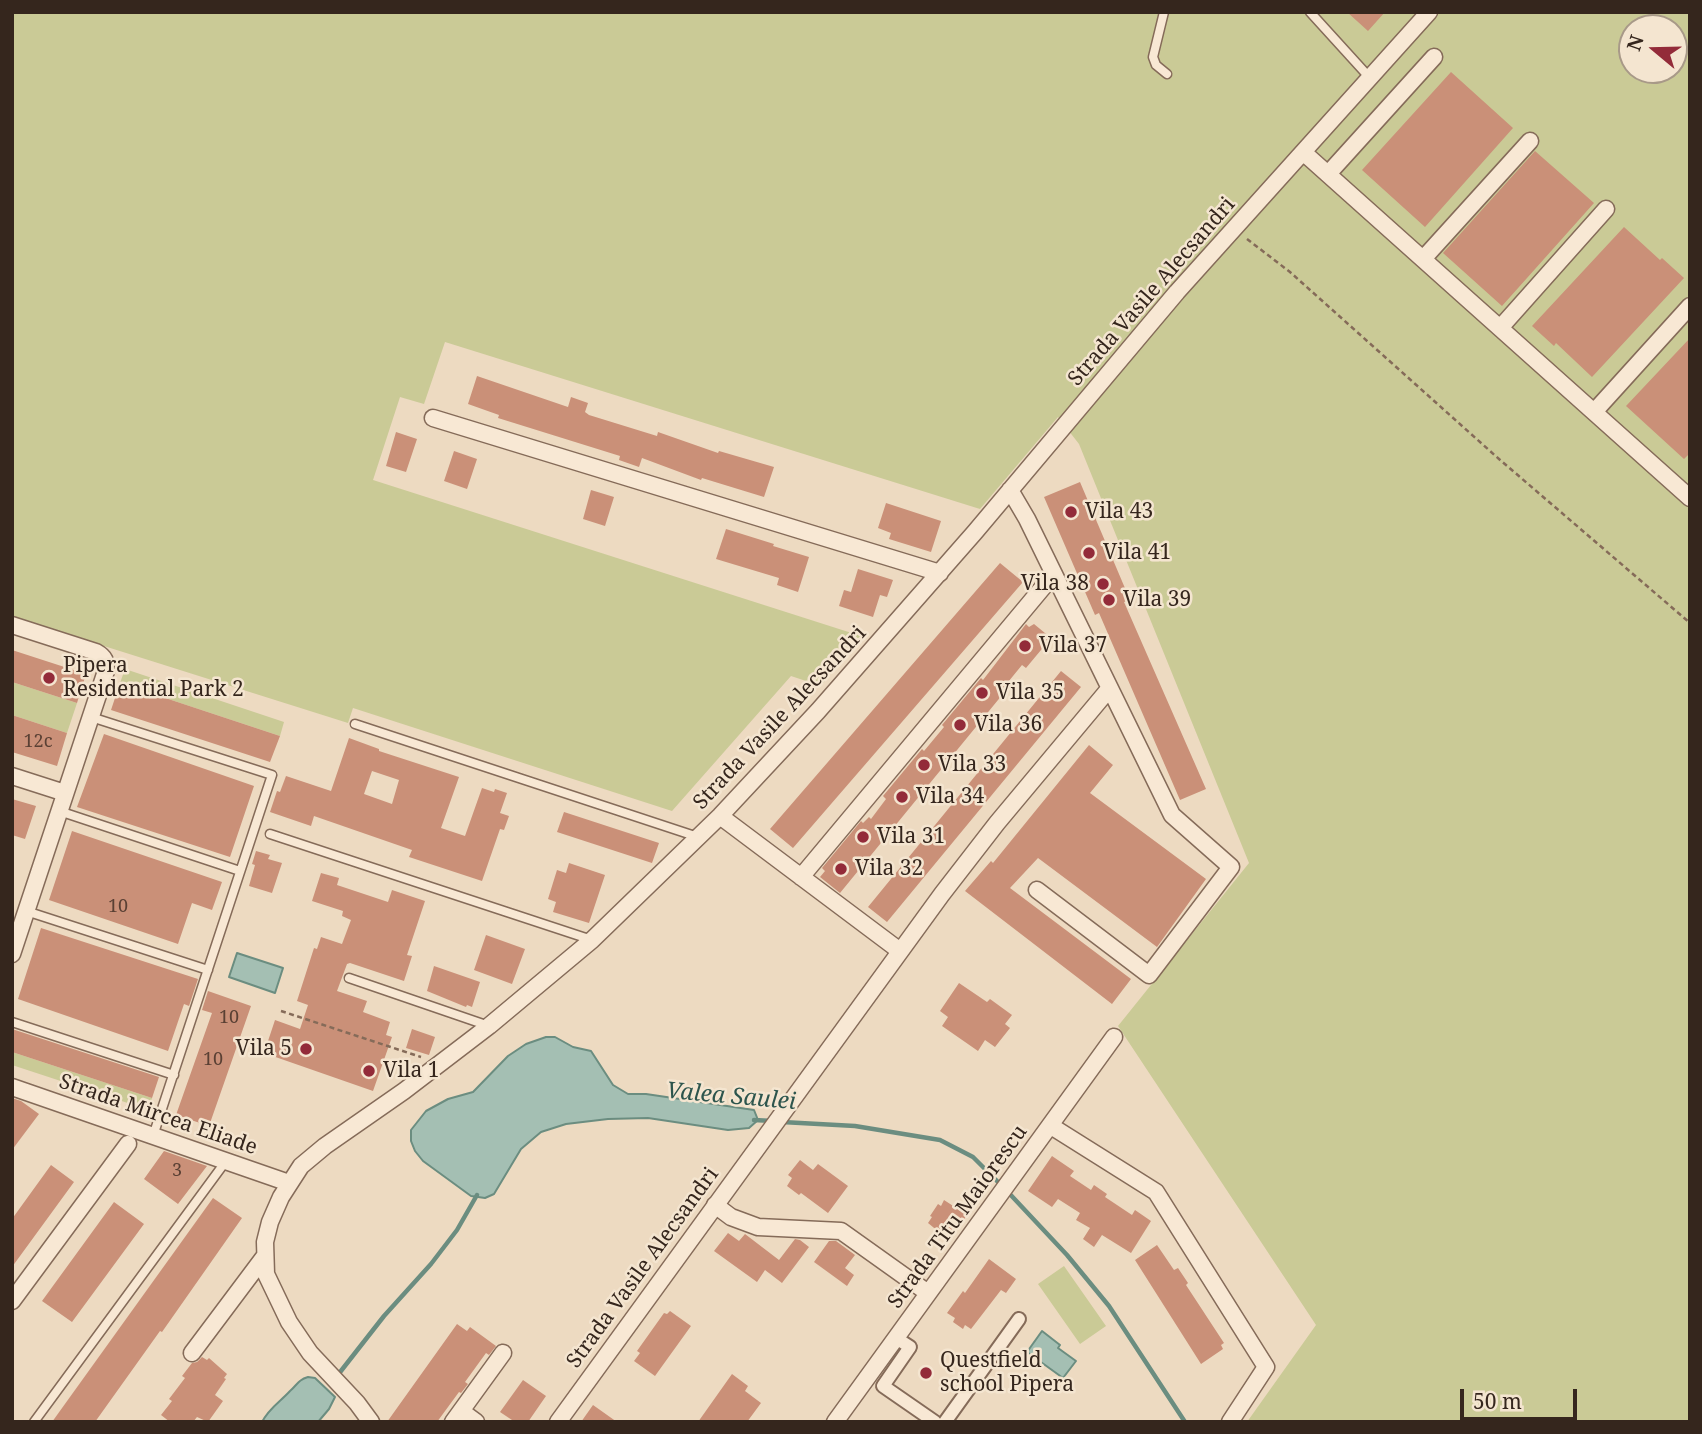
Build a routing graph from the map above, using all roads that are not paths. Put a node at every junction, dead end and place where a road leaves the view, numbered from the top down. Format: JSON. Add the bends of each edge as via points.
{"nodes":[{"id":1,"x":1164,"y":12,"type":"edge"},
{"id":2,"x":1310,"y":12,"type":"edge"},
{"id":3,"x":1429,"y":12,"type":"edge"},
{"id":4,"x":1434,"y":57,"type":"dead end"},
{"id":5,"x":1167,"y":74,"type":"dead end"},
{"id":6,"x":1370,"y":78,"type":"junction"},
{"id":7,"x":1530,"y":141,"type":"dead end"},
{"id":8,"x":1303,"y":152,"type":"junction"},
{"id":9,"x":1328,"y":174,"type":"junction"},
{"id":10,"x":1606,"y":209,"type":"dead end"},
{"id":11,"x":1423,"y":260,"type":"junction"},
{"id":12,"x":1690,"y":306,"type":"edge"},
{"id":13,"x":1500,"y":328,"type":"junction"},
{"id":14,"x":1594,"y":412,"type":"junction"},
{"id":15,"x":433,"y":418,"type":"dead end"},
{"id":16,"x":1010,"y":490,"type":"junction"},
{"id":17,"x":1689,"y":497,"type":"edge"},
{"id":18,"x":940,"y":573,"type":"junction"},
{"id":19,"x":1054,"y":575,"type":"junction"},
{"id":20,"x":12,"y":625,"type":"edge"},
{"id":21,"x":1109,"y":689,"type":"junction"},
{"id":22,"x":91,"y":717,"type":"junction"},
{"id":23,"x":355,"y":724,"type":"dead end"},
{"id":24,"x":12,"y":776,"type":"edge"},
{"id":25,"x":65,"y":793,"type":"junction"},
{"id":26,"x":59,"y":811,"type":"junction"},
{"id":27,"x":720,"y":816,"type":"junction"},
{"id":28,"x":270,"y":834,"type":"dead end"},
{"id":29,"x":699,"y":837,"type":"junction"},
{"id":30,"x":240,"y":871,"type":"junction"},
{"id":31,"x":801,"y":877,"type":"junction"},
{"id":32,"x":1037,"y":890,"type":"dead end"},
{"id":33,"x":26,"y":911,"type":"junction"},
{"id":34,"x":16,"y":932,"type":"edge"},
{"id":35,"x":592,"y":940,"type":"junction"},
{"id":36,"x":900,"y":951,"type":"junction"},
{"id":37,"x":12,"y":954,"type":"edge"},
{"id":38,"x":208,"y":970,"type":"junction"},
{"id":39,"x":349,"y":978,"type":"dead end"},
{"id":40,"x":12,"y":1022,"type":"edge"},
{"id":41,"x":489,"y":1026,"type":"junction"},
{"id":42,"x":1114,"y":1037,"type":"dead end"},
{"id":43,"x":174,"y":1075,"type":"junction"},
{"id":44,"x":12,"y":1087,"type":"edge"},
{"id":45,"x":1051,"y":1126,"type":"junction"},
{"id":46,"x":153,"y":1136,"type":"junction"},
{"id":47,"x":128,"y":1144,"type":"dead end"},
{"id":48,"x":226,"y":1161,"type":"junction"},
{"id":49,"x":289,"y":1183,"type":"junction"},
{"id":50,"x":715,"y":1205,"type":"junction"},
{"id":51,"x":264,"y":1257,"type":"junction"},
{"id":52,"x":928,"y":1293,"type":"junction"},
{"id":53,"x":12,"y":1301,"type":"edge"},
{"id":54,"x":1019,"y":1319,"type":"dead end"},
{"id":55,"x":896,"y":1338,"type":"junction"},
{"id":56,"x":191,"y":1353,"type":"dead end"},
{"id":57,"x":503,"y":1353,"type":"dead end"},
{"id":58,"x":457,"y":1417,"type":"edge"},
{"id":59,"x":34,"y":1422,"type":"edge"},
{"id":60,"x":371,"y":1422,"type":"edge"},
{"id":61,"x":476,"y":1422,"type":"edge"},
{"id":62,"x":558,"y":1422,"type":"edge"},
{"id":63,"x":835,"y":1422,"type":"edge"},
{"id":64,"x":935,"y":1422,"type":"edge"},
{"id":65,"x":945,"y":1422,"type":"edge"},
{"id":66,"x":1230,"y":1422,"type":"edge"}],
"edges":[{"from":1,"to":5,"type":"lane","via":[[1153,57]]},
{"from":2,"to":6,"type":"lane"},
{"from":3,"to":6,"type":"street","name":"Strada Vasile Alecsandri"},
{"from":4,"to":9,"type":"street"},
{"from":6,"to":8,"type":"street","name":"Strada Vasile Alecsandri"},
{"from":7,"to":11,"type":"street"},
{"from":8,"to":9,"type":"street"},
{"from":8,"to":16,"type":"street","name":"Strada Vasile Alecsandri"},
{"from":9,"to":11,"type":"street"},
{"from":10,"to":13,"type":"street"},
{"from":11,"to":13,"type":"street"},
{"from":12,"to":14,"type":"street"},
{"from":13,"to":14,"type":"street"},
{"from":14,"to":17,"type":"street"},
{"from":15,"to":18,"type":"street"},
{"from":16,"to":18,"type":"street","name":"Strada Vasile Alecsandri"},
{"from":16,"to":19,"type":"street"},
{"from":18,"to":27,"type":"street","name":"Strada Vasile Alecsandri"},
{"from":19,"to":21,"type":"street"},
{"from":19,"to":31,"type":"street"},
{"from":20,"to":22,"type":"street","via":[[104,657],[106,671]]},
{"from":21,"to":32,"type":"street","via":[[1171,815],[1231,867],[1149,975]]},
{"from":21,"to":36,"type":"street","name":"Strada Vasile Alecsandri","via":[[997,823]]},
{"from":22,"to":25,"type":"street"},
{"from":22,"to":30,"type":"lane","via":[[272,775]]},
{"from":23,"to":29,"type":"lane"},
{"from":24,"to":25,"type":"street"},
{"from":25,"to":26,"type":"street"},
{"from":26,"to":30,"type":"lane"},
{"from":26,"to":33,"type":"street"},
{"from":27,"to":29,"type":"street","name":"Strada Vasile Alecsandri"},
{"from":27,"to":31,"type":"street"},
{"from":28,"to":35,"type":"lane"},
{"from":29,"to":35,"type":"street","name":"Strada Vasile Alecsandri"},
{"from":30,"to":38,"type":"lane"},
{"from":31,"to":36,"type":"street"},
{"from":33,"to":34,"type":"street"},
{"from":33,"to":38,"type":"lane"},
{"from":34,"to":37,"type":"street"},
{"from":35,"to":41,"type":"street","name":"Strada Vasile Alecsandri"},
{"from":36,"to":50,"type":"street","name":"Strada Vasile Alecsandri"},
{"from":38,"to":43,"type":"lane"},
{"from":39,"to":41,"type":"lane"},
{"from":40,"to":43,"type":"lane"},
{"from":41,"to":49,"type":"street","name":"Strada Vasile Alecsandri","via":[[313,1156]]},
{"from":42,"to":45,"type":"street","name":"Strada Titu Maiorescu"},
{"from":43,"to":46,"type":"lane"},
{"from":44,"to":46,"type":"street","name":"Strada Mircea Eliade"},
{"from":45,"to":52,"type":"street","name":"Strada Titu Maiorescu"},
{"from":45,"to":66,"type":"street","via":[[1156,1192],[1266,1367]]},
{"from":46,"to":48,"type":"street","name":"Strada Mircea Eliade"},
{"from":47,"to":53,"type":"street"},
{"from":48,"to":49,"type":"street","name":"Strada Mircea Eliade"},
{"from":48,"to":59,"type":"lane"},
{"from":49,"to":51,"type":"street","name":"Strada Vasile Alecsandri","via":[[270,1222]]},
{"from":50,"to":52,"type":"street","via":[[758,1227],[841,1231]]},
{"from":50,"to":62,"type":"street","name":"Strada Vasile Alecsandri"},
{"from":51,"to":56,"type":"street"},
{"from":51,"to":60,"type":"street","name":"Strada Vasile Alecsandri","via":[[266,1274],[289,1322]]},
{"from":52,"to":55,"type":"street","name":"Strada Titu Maiorescu"},
{"from":54,"to":65,"type":"street"},
{"from":55,"to":63,"type":"street","name":"Strada Titu Maiorescu"},
{"from":55,"to":64,"type":"street","via":[[910,1347],[883,1386]]},
{"from":57,"to":58,"type":"street"},
{"from":58,"to":61,"type":"street"}]}
